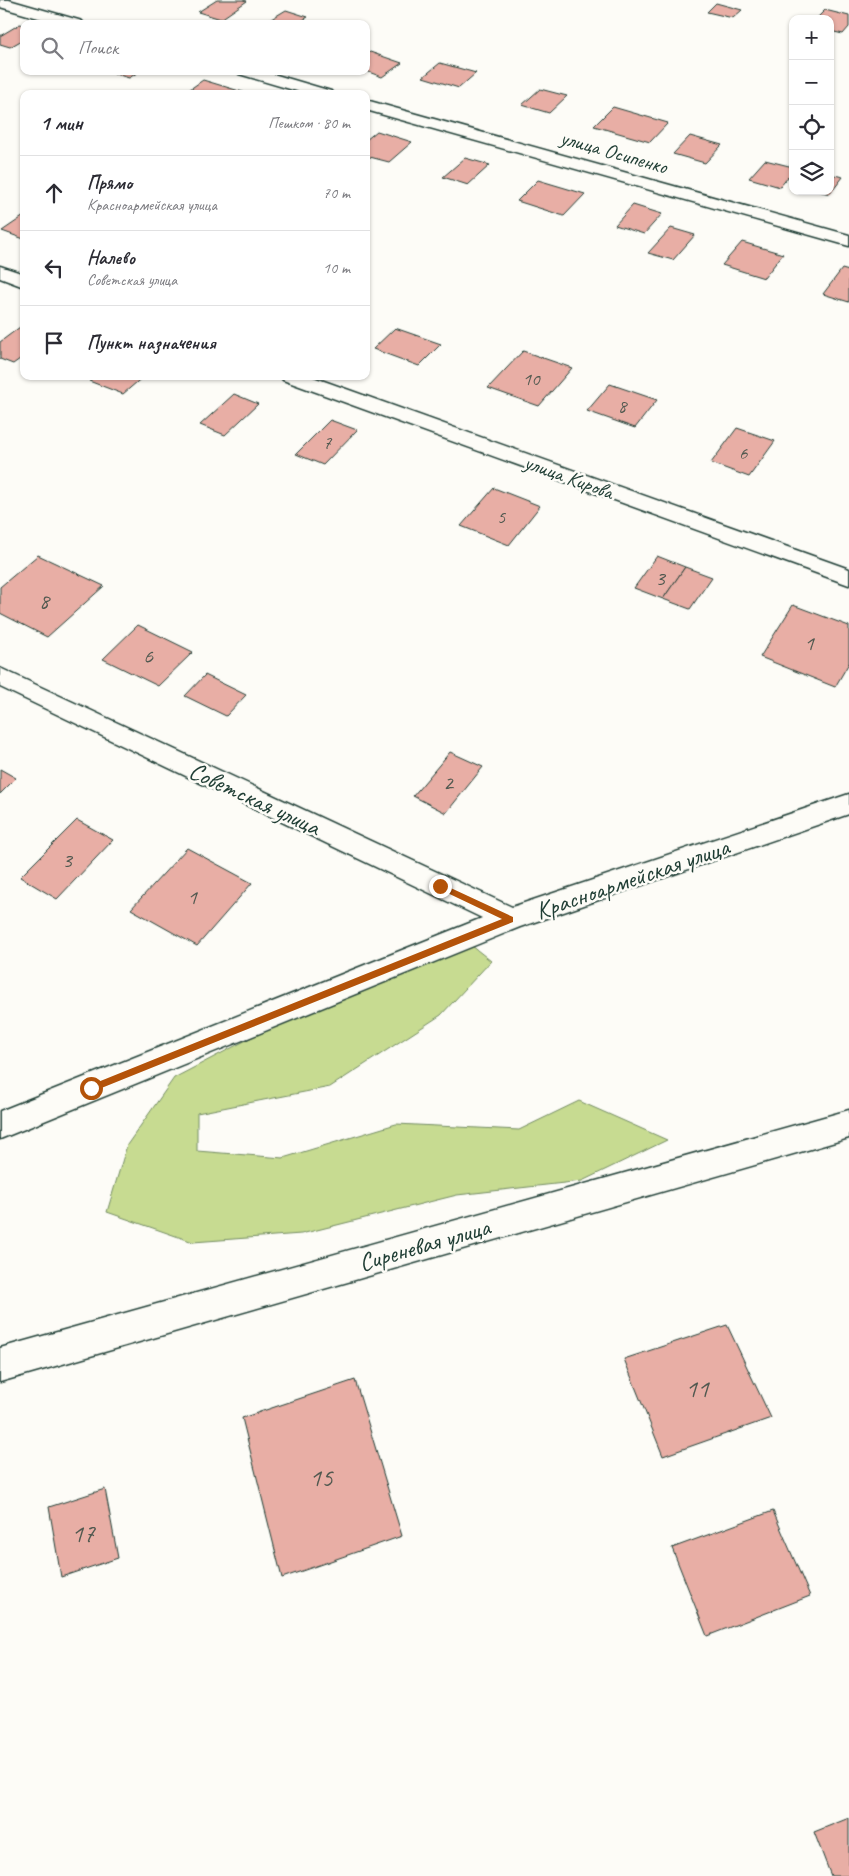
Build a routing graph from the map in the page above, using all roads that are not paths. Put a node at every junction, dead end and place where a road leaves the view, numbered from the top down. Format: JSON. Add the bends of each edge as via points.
{"nodes":[{"id":1,"x":0,"y":2,"type":"edge"},
{"id":2,"x":63,"y":20,"type":"edge"},
{"id":3,"x":260,"y":75,"type":"edge"},
{"id":4,"x":311,"y":90,"type":"edge"},
{"id":5,"x":370,"y":106,"type":"edge"},
{"id":6,"x":849,"y":242,"type":"edge"},
{"id":7,"x":0,"y":272,"type":"edge"},
{"id":8,"x":20,"y":280,"type":"edge"},
{"id":9,"x":301,"y":380,"type":"edge"},
{"id":10,"x":849,"y":577,"type":"edge"},
{"id":11,"x":0,"y":677,"type":"edge"},
{"id":12,"x":849,"y":804,"type":"edge"},
{"id":13,"x":510,"y":919,"type":"junction"},
{"id":14,"x":849,"y":1124,"type":"edge"},
{"id":15,"x":0,"y":1125,"type":"edge"},
{"id":16,"x":0,"y":1365,"type":"edge"}],
"edges":[{"from":1,"to":2,"type":"street"},
{"from":3,"to":4,"type":"street"},
{"from":5,"to":6,"type":"street","name":"улица Осипенко"},
{"from":7,"to":8,"type":"street"},
{"from":9,"to":10,"type":"street","name":"улица Кирова"},
{"from":11,"to":13,"type":"street","name":"Советская улица"},
{"from":12,"to":13,"type":"street","name":"Красноармейская улица"},
{"from":13,"to":15,"type":"street","name":"Красноармейская улица"},
{"from":14,"to":16,"type":"street","name":"Сиреневая улица"}]}
